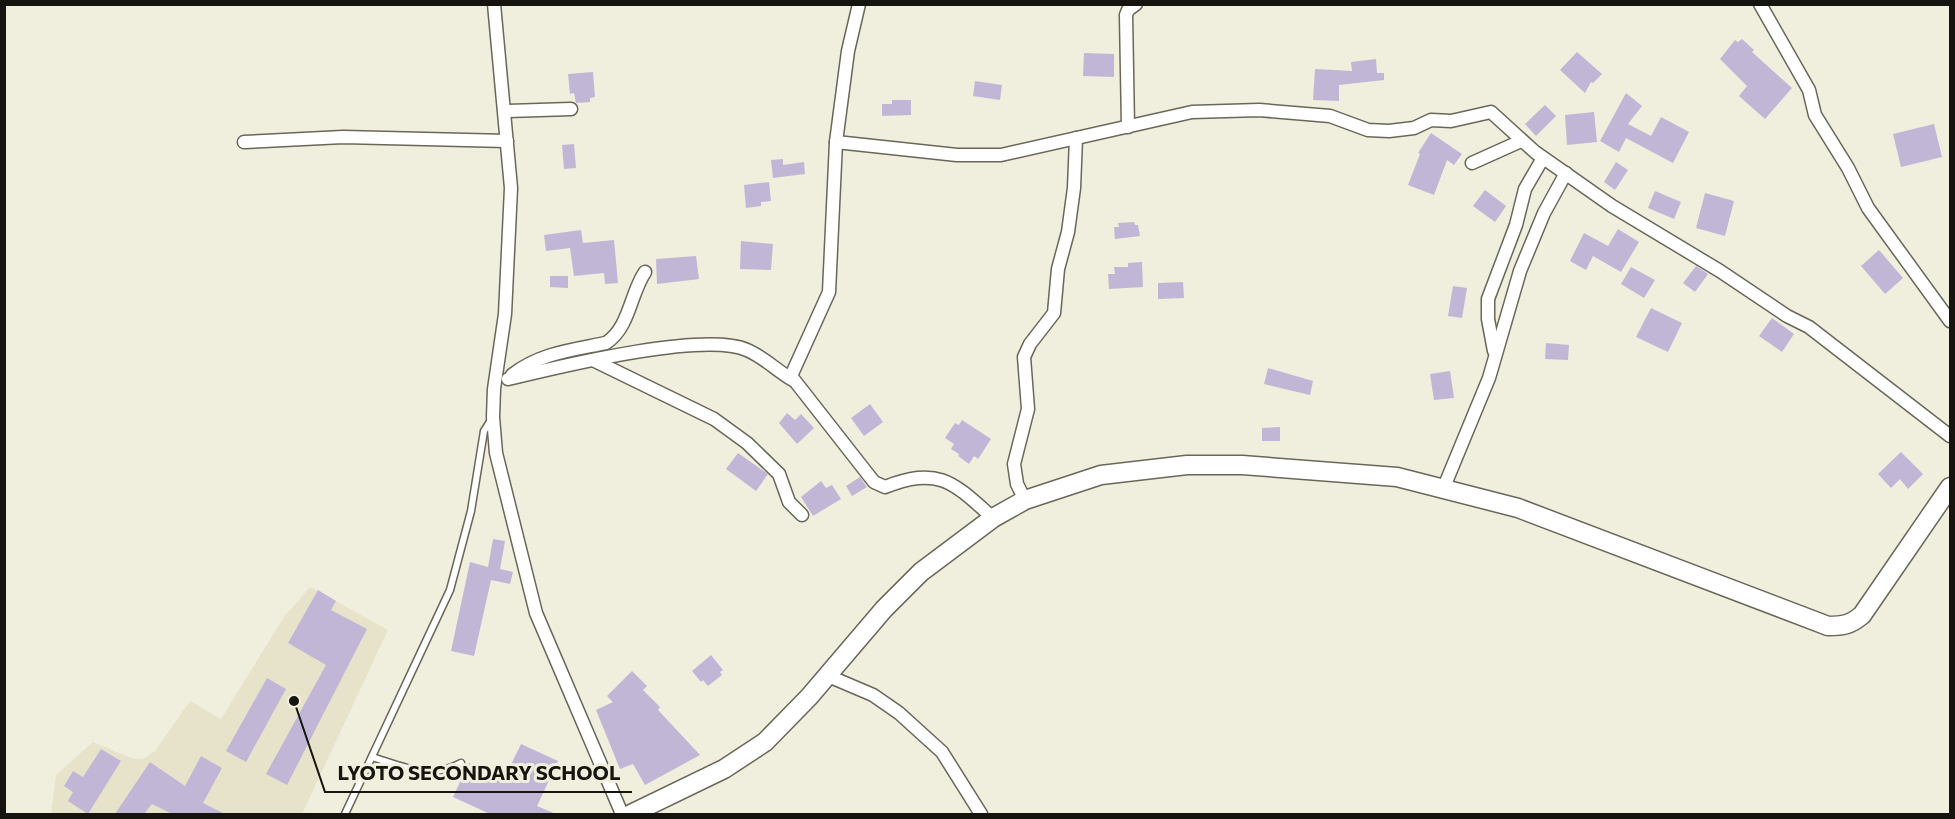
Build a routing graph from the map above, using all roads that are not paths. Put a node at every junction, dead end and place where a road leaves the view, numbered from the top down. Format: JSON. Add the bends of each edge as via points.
{"nodes":[{"id":1,"x":494,"y":4,"type":"edge"},
{"id":2,"x":859,"y":4,"type":"edge"},
{"id":3,"x":1136,"y":4,"type":"edge"},
{"id":4,"x":1760,"y":4,"type":"edge"},
{"id":5,"x":571,"y":109,"type":"dead end"},
{"id":6,"x":505,"y":111,"type":"junction"},
{"id":7,"x":1128,"y":127,"type":"junction"},
{"id":8,"x":1076,"y":138,"type":"junction"},
{"id":9,"x":507,"y":141,"type":"junction"},
{"id":10,"x":1521,"y":141,"type":"junction"},
{"id":11,"x":244,"y":142,"type":"dead end"},
{"id":12,"x":836,"y":142,"type":"junction"},
{"id":13,"x":1543,"y":158,"type":"junction"},
{"id":14,"x":1472,"y":163,"type":"dead end"},
{"id":15,"x":1566,"y":173,"type":"junction"},
{"id":16,"x":645,"y":272,"type":"dead end"},
{"id":17,"x":1950,"y":321,"type":"edge"},
{"id":18,"x":1494,"y":355,"type":"junction"},
{"id":19,"x":595,"y":361,"type":"junction"},
{"id":20,"x":508,"y":379,"type":"junction"},
{"id":21,"x":793,"y":380,"type":"junction"},
{"id":22,"x":494,"y":389,"type":"junction"},
{"id":23,"x":493,"y":417,"type":"junction"},
{"id":24,"x":1950,"y":436,"type":"edge"},
{"id":25,"x":1444,"y":487,"type":"junction"},
{"id":26,"x":1950,"y":487,"type":"edge"},
{"id":27,"x":1025,"y":500,"type":"junction"},
{"id":28,"x":802,"y":515,"type":"dead end"},
{"id":29,"x":993,"y":518,"type":"junction"},
{"id":30,"x":826,"y":675,"type":"junction"},
{"id":31,"x":372,"y":757,"type":"junction"},
{"id":32,"x":461,"y":763,"type":"dead end"},
{"id":33,"x":345,"y":814,"type":"edge"},
{"id":34,"x":622,"y":814,"type":"edge"},
{"id":35,"x":631,"y":814,"type":"edge"},
{"id":36,"x":981,"y":814,"type":"edge"}],
"edges":[{"from":1,"to":6,"type":"street"},
{"from":2,"to":12,"type":"street","via":[[848,51]]},
{"from":3,"to":7,"type":"street","via":[[1126,15]]},
{"from":4,"to":17,"type":"street","via":[[1809,90],[1815,115],[1868,207]]},
{"from":5,"to":6,"type":"street"},
{"from":6,"to":9,"type":"street"},
{"from":7,"to":8,"type":"street"},
{"from":7,"to":10,"type":"street","via":[[1192,112],[1259,110],[1330,116],[1368,130],[1406,130],[1431,120],[1458,120],[1486,112]]},
{"from":8,"to":12,"type":"street","via":[[1002,155],[972,156]]},
{"from":8,"to":27,"type":"street","via":[[1074,188],[1058,269],[1054,313],[1024,357],[1028,409],[1014,464]]},
{"from":9,"to":11,"type":"street","via":[[343,137]]},
{"from":9,"to":22,"type":"street","via":[[511,230]]},
{"from":10,"to":13,"type":"street"},
{"from":10,"to":14,"type":"street"},
{"from":12,"to":21,"type":"street","via":[[829,292],[792,372]]},
{"from":13,"to":15,"type":"street"},
{"from":13,"to":18,"type":"street","via":[[1525,189],[1488,299]]},
{"from":15,"to":18,"type":"street","via":[[1531,240]]},
{"from":15,"to":24,"type":"street","via":[[1612,206],[1809,327]]},
{"from":16,"to":20,"type":"street","via":[[613,338],[606,343],[553,353],[530,362]]},
{"from":18,"to":25,"type":"street","via":[[1489,378]]},
{"from":19,"to":20,"type":"street"},
{"from":19,"to":21,"type":"street","via":[[688,345],[732,345],[747,349]]},
{"from":19,"to":28,"type":"street","via":[[706,415],[747,442],[779,474],[789,502]]},
{"from":20,"to":22,"type":"street"},
{"from":21,"to":29,"type":"street","via":[[874,482],[885,487],[917,476],[940,479],[963,492]]},
{"from":22,"to":23,"type":"street"},
{"from":23,"to":31,"type":"lane","via":[[484,431],[471,511],[450,590]]},
{"from":23,"to":34,"type":"street","via":[[503,487],[536,613]]},
{"from":25,"to":26,"type":"street","via":[[1518,508],[1828,626],[1842,626],[1862,615]]},
{"from":25,"to":27,"type":"street","via":[[1355,472],[1187,465],[1101,475]]},
{"from":27,"to":29,"type":"street"},
{"from":29,"to":30,"type":"street","via":[[921,572]]},
{"from":30,"to":35,"type":"street","via":[[784,724],[750,753],[724,770]]},
{"from":30,"to":36,"type":"street","via":[[873,695],[899,713],[942,752]]},
{"from":31,"to":32,"type":"lane","via":[[427,773]]},
{"from":31,"to":33,"type":"lane"}]}
